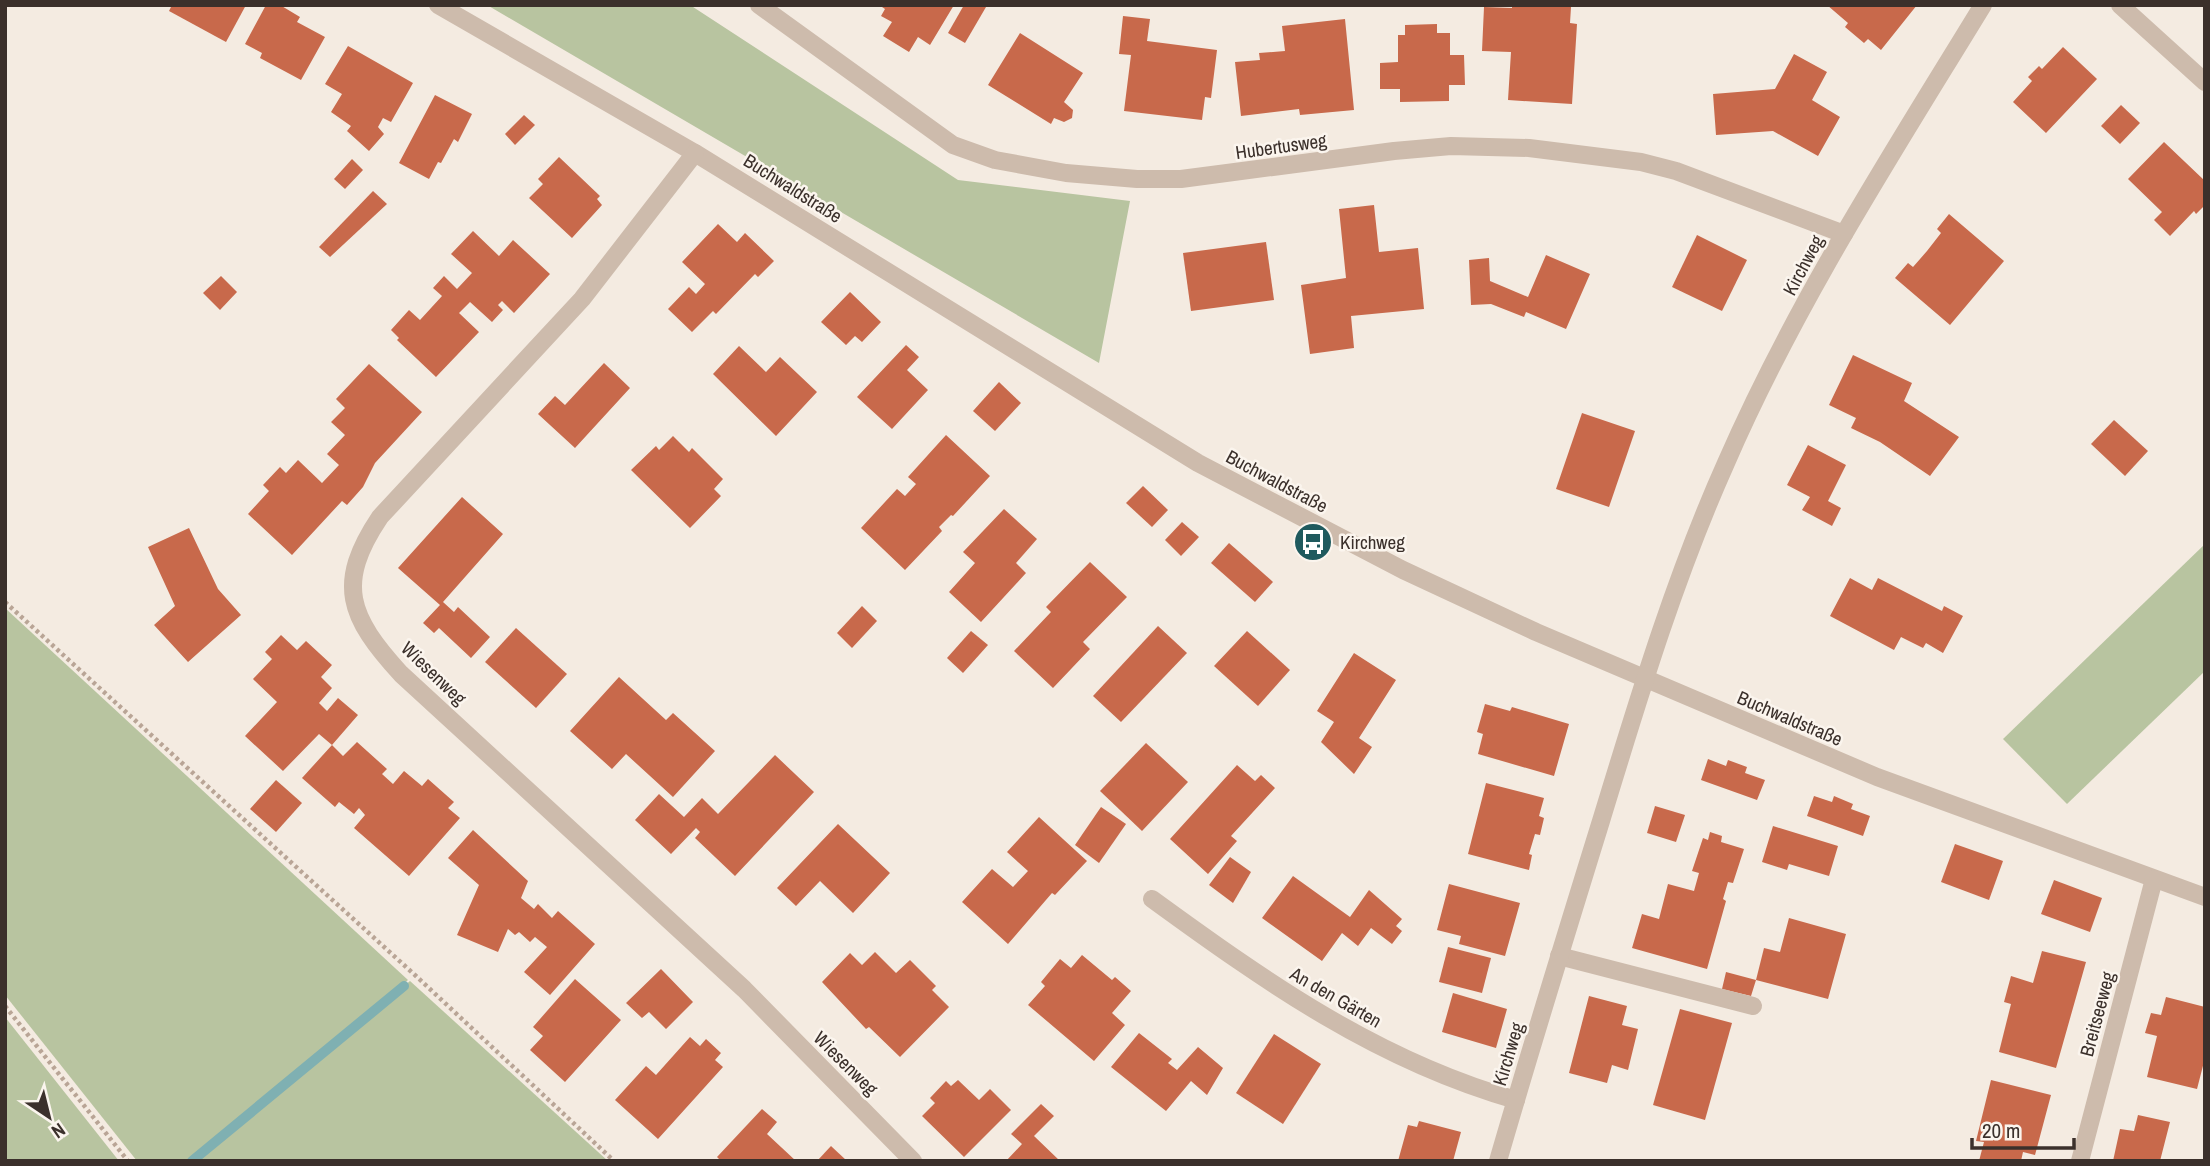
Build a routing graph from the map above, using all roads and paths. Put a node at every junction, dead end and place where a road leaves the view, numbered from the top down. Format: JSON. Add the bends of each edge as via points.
{"nodes":[{"id":1,"x":438,"y":5,"type":"edge"},
{"id":2,"x":759,"y":5,"type":"edge"},
{"id":3,"x":1983,"y":5,"type":"edge"},
{"id":4,"x":2120,"y":5,"type":"edge"},
{"id":5,"x":2205,"y":82,"type":"edge"},
{"id":6,"x":695,"y":153,"type":"junction"},
{"id":7,"x":1844,"y":234,"type":"junction"},
{"id":8,"x":5,"y":602,"type":"edge"},
{"id":9,"x":1644,"y":679,"type":"junction"},
{"id":10,"x":2154,"y":879,"type":"junction"},
{"id":11,"x":2205,"y":897,"type":"edge"},
{"id":12,"x":1152,"y":899,"type":"dead end"},
{"id":13,"x":1559,"y":956,"type":"junction"},
{"id":14,"x":5,"y":1006,"type":"edge"},
{"id":15,"x":1753,"y":1006,"type":"dead end"},
{"id":16,"x":1516,"y":1100,"type":"junction"},
{"id":17,"x":128,"y":1161,"type":"edge"},
{"id":18,"x":614,"y":1161,"type":"edge"},
{"id":19,"x":914,"y":1161,"type":"edge"},
{"id":20,"x":1498,"y":1161,"type":"edge"},
{"id":21,"x":2080,"y":1161,"type":"edge"}],
"edges":[{"from":1,"to":6,"type":"street","name":"Buchwaldstraße"},
{"from":2,"to":7,"type":"street","name":"Hubertusweg","via":[[953,145],[995,160],[1066,173],[1181,179],[1405,150],[1529,148],[1676,171]]},
{"from":3,"to":7,"type":"street","name":"Kirchweg"},
{"from":4,"to":5,"type":"street"},
{"from":6,"to":9,"type":"street","name":"Buchwaldstraße","via":[[1198,463],[1462,600]]},
{"from":6,"to":19,"type":"street","name":"Wiesenweg","via":[[582,299],[380,516],[356,558],[351,585],[354,600],[371,636],[401,674],[744,989]]},
{"from":7,"to":9,"type":"street","name":"Kirchweg","via":[[1726,461],[1683,565]]},
{"from":8,"to":18,"type":"path"},
{"from":9,"to":10,"type":"street","name":"Buchwaldstraße","via":[[1877,777]]},
{"from":9,"to":13,"type":"street","name":"Kirchweg"},
{"from":10,"to":11,"type":"street","name":"Buchwaldstraße"},
{"from":10,"to":21,"type":"street","name":"Breitseeweg"},
{"from":12,"to":16,"type":"street","name":"An den Gärten","via":[[1293,998],[1363,1038],[1443,1077]]},
{"from":13,"to":15,"type":"street"},
{"from":13,"to":16,"type":"street","name":"Kirchweg"},
{"from":14,"to":17,"type":"path"},
{"from":16,"to":20,"type":"street","name":"Kirchweg"}]}
